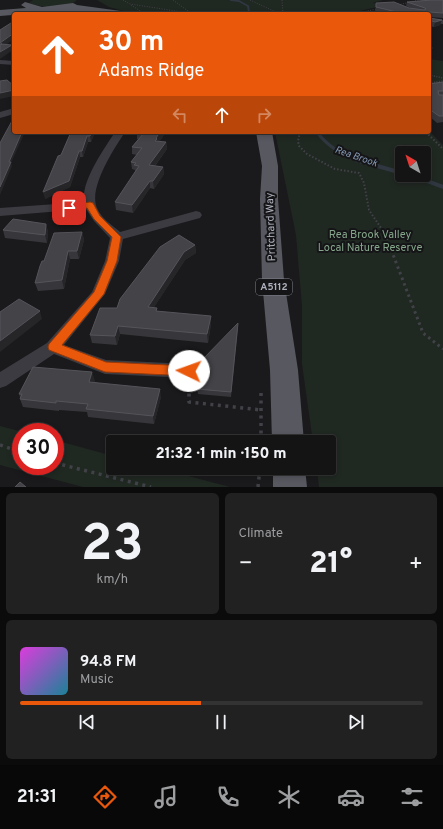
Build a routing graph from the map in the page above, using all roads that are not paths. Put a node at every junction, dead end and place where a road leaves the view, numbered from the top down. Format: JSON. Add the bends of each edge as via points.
{"nodes":[{"id":1,"x":16,"y":0,"type":"edge"},
{"id":2,"x":82,"y":0,"type":"edge"},
{"id":3,"x":26,"y":3,"type":"edge"},
{"id":4,"x":57,"y":8,"type":"junction"},
{"id":5,"x":104,"y":10,"type":"junction"},
{"id":6,"x":113,"y":12,"type":"edge"},
{"id":7,"x":0,"y":13,"type":"edge"},
{"id":8,"x":431,"y":19,"type":"edge"},
{"id":9,"x":443,"y":22,"type":"edge"},
{"id":10,"x":0,"y":62,"type":"edge"},
{"id":11,"x":12,"y":63,"type":"edge"},
{"id":12,"x":12,"y":112,"type":"edge"},
{"id":13,"x":0,"y":115,"type":"edge"},
{"id":14,"x":119,"y":134,"type":"edge"},
{"id":15,"x":264,"y":134,"type":"edge"},
{"id":16,"x":90,"y":205,"type":"junction"},
{"id":17,"x":0,"y":212,"type":"edge"},
{"id":18,"x":196,"y":215,"type":"dead end"},
{"id":19,"x":117,"y":237,"type":"junction"},
{"id":20,"x":54,"y":347,"type":"junction"},
{"id":21,"x":189,"y":371,"type":"road end"},
{"id":22,"x":0,"y":381,"type":"edge"},
{"id":23,"x":288,"y":435,"type":"edge"},
{"id":24,"x":290,"y":475,"type":"edge"},
{"id":25,"x":290,"y":487,"type":"edge"}],
"edges":[{"from":1,"to":3,"type":"main road"},
{"from":2,"to":4,"type":"main road","via":[[77,4]]},
{"from":2,"to":5,"type":"main road"},
{"from":3,"to":4,"type":"main road","via":[[33,8]]},
{"from":3,"to":7,"type":"main road","via":[[14,10]]},
{"from":4,"to":5,"type":"main road"},
{"from":4,"to":7,"type":"main road"},
{"from":5,"to":6,"type":"main road"},
{"from":8,"to":9,"type":"street"},
{"from":10,"to":11,"type":"street"},
{"from":12,"to":13,"type":"street"},
{"from":14,"to":16,"type":"street","via":[[98,170],[90,191]]},
{"from":15,"to":23,"type":"main road","name":"Pritchard Way","number":"A5112","via":[[270,166],[273,280],[284,370]]},
{"from":16,"to":17,"type":"street"},
{"from":16,"to":19,"type":"street","via":[[97,218]]},
{"from":18,"to":19,"type":"street"},
{"from":19,"to":20,"type":"street","via":[[112,261],[98,294]]},
{"from":20,"to":21,"type":"street","via":[[105,367]]},
{"from":20,"to":22,"type":"street"},
{"from":24,"to":25,"type":"main road"}]}
